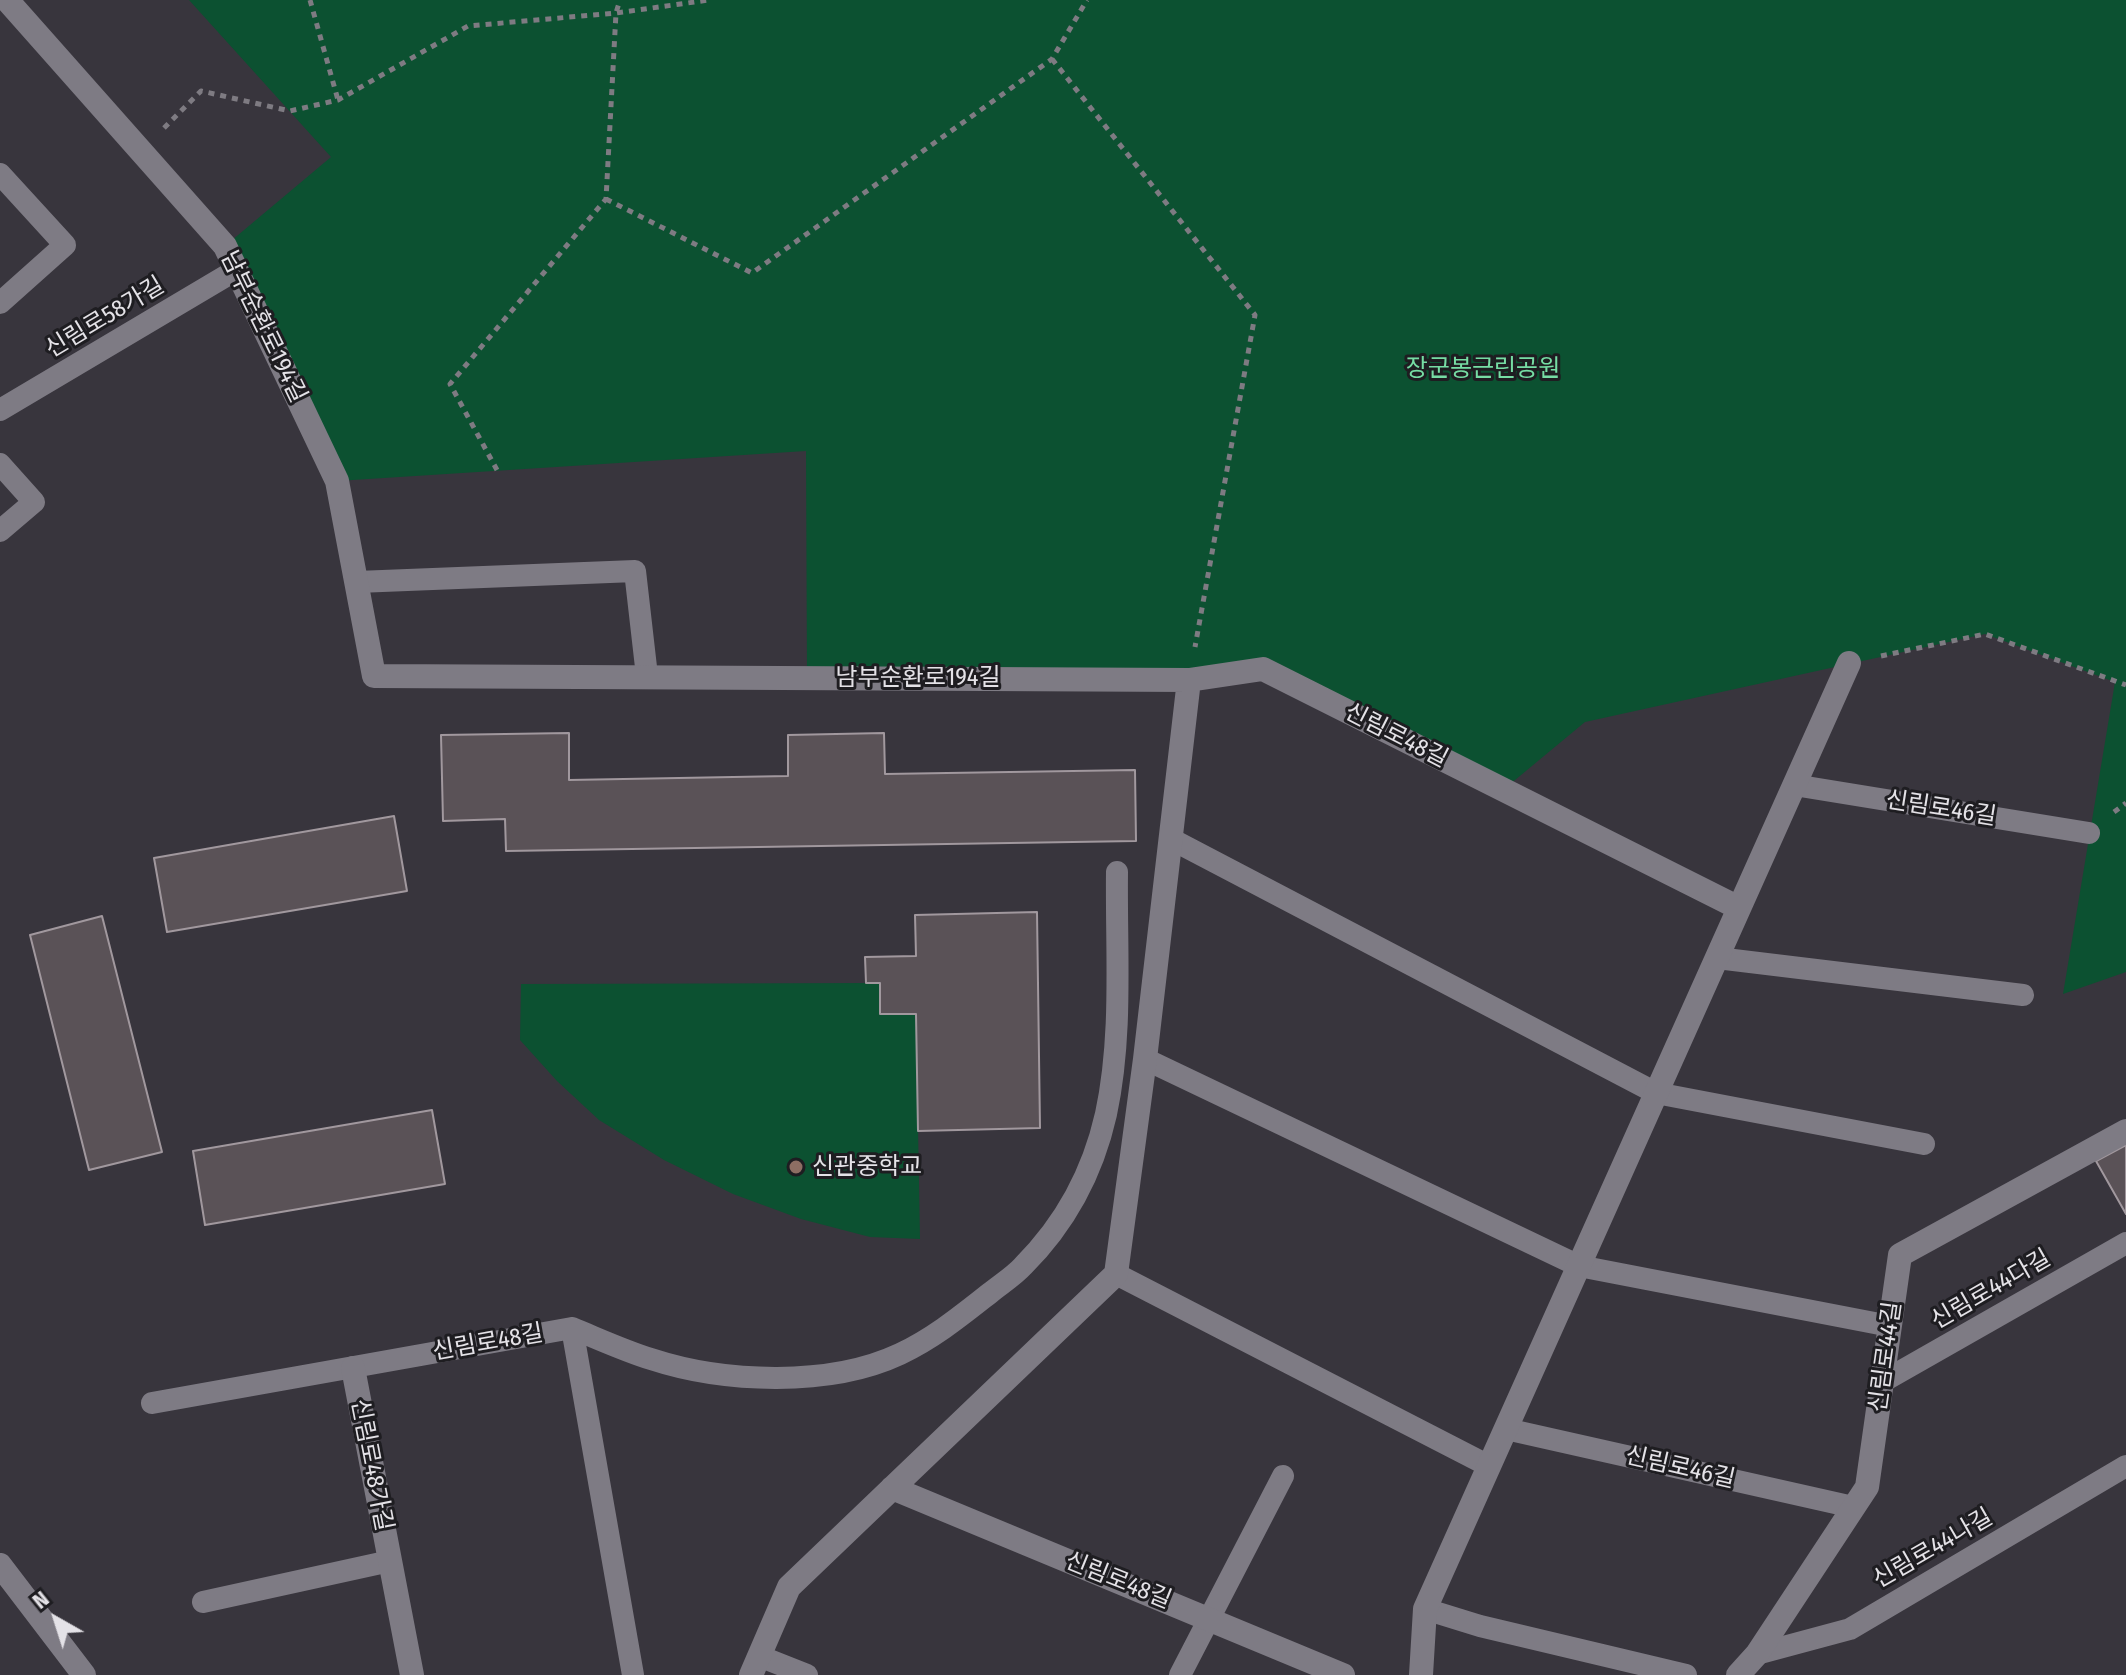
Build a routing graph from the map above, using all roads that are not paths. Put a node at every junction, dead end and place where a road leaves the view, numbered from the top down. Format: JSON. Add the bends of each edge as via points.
{"nodes":[{"id":1,"x":7,"y":0,"type":"edge"},
{"id":2,"x":0,"y":174,"type":"edge"},
{"id":3,"x":236,"y":270,"type":"junction"},
{"id":4,"x":0,"y":303,"type":"edge"},
{"id":5,"x":0,"y":410,"type":"edge"},
{"id":6,"x":0,"y":464,"type":"edge"},
{"id":7,"x":0,"y":531,"type":"edge"},
{"id":8,"x":357,"y":582,"type":"junction"},
{"id":9,"x":1849,"y":663,"type":"road end"},
{"id":10,"x":647,"y":676,"type":"junction"},
{"id":11,"x":1189,"y":680,"type":"junction"},
{"id":12,"x":1794,"y":785,"type":"junction"},
{"id":13,"x":2089,"y":833,"type":"dead end"},
{"id":14,"x":1171,"y":839,"type":"junction"},
{"id":15,"x":1117,"y":872,"type":"dead end"},
{"id":16,"x":1739,"y":908,"type":"junction"},
{"id":17,"x":1717,"y":958,"type":"junction"},
{"id":18,"x":2023,"y":995,"type":"dead end"},
{"id":19,"x":1145,"y":1059,"type":"junction"},
{"id":20,"x":1656,"y":1093,"type":"junction"},
{"id":21,"x":2126,"y":1131,"type":"edge"},
{"id":22,"x":1924,"y":1144,"type":"dead end"},
{"id":23,"x":2126,"y":1243,"type":"edge"},
{"id":24,"x":1579,"y":1266,"type":"junction"},
{"id":25,"x":1116,"y":1274,"type":"junction"},
{"id":26,"x":1890,"y":1326,"type":"junction"},
{"id":27,"x":572,"y":1328,"type":"junction"},
{"id":28,"x":353,"y":1368,"type":"junction"},
{"id":29,"x":1882,"y":1382,"type":"junction"},
{"id":30,"x":152,"y":1403,"type":"dead end"},
{"id":31,"x":1506,"y":1429,"type":"junction"},
{"id":32,"x":1489,"y":1466,"type":"junction"},
{"id":33,"x":2126,"y":1466,"type":"edge"},
{"id":34,"x":1283,"y":1476,"type":"dead end"},
{"id":35,"x":892,"y":1488,"type":"junction"},
{"id":36,"x":1853,"y":1507,"type":"junction"},
{"id":37,"x":390,"y":1561,"type":"junction"},
{"id":38,"x":0,"y":1565,"type":"edge"},
{"id":39,"x":203,"y":1602,"type":"dead end"},
{"id":40,"x":1425,"y":1609,"type":"junction"},
{"id":41,"x":1209,"y":1619,"type":"junction"},
{"id":42,"x":1757,"y":1654,"type":"junction"},
{"id":43,"x":755,"y":1665,"type":"edge"},
{"id":44,"x":84,"y":1675,"type":"edge"},
{"id":45,"x":412,"y":1675,"type":"edge"},
{"id":46,"x":633,"y":1675,"type":"edge"},
{"id":47,"x":807,"y":1675,"type":"edge"},
{"id":48,"x":1180,"y":1675,"type":"edge"},
{"id":49,"x":1343,"y":1675,"type":"edge"},
{"id":50,"x":1421,"y":1675,"type":"edge"},
{"id":51,"x":1686,"y":1675,"type":"edge"},
{"id":52,"x":1738,"y":1675,"type":"edge"}],
"edges":[{"from":1,"to":3,"type":"street","name":"남부순환로194길","via":[[225,246]]},
{"from":2,"to":4,"type":"lane","via":[[65,245]]},
{"from":3,"to":5,"type":"lane","name":"신림로58가길"},
{"from":3,"to":8,"type":"street","name":"남부순환로194길","via":[[337,481]]},
{"from":6,"to":7,"type":"lane","via":[[34,502]]},
{"from":8,"to":10,"type":"street","name":"남부순환로194길","via":[[374,676]]},
{"from":8,"to":10,"type":"lane","via":[[635,571]]},
{"from":9,"to":12,"type":"street"},
{"from":10,"to":11,"type":"street","name":"남부순환로194길"},
{"from":11,"to":14,"type":"street"},
{"from":11,"to":16,"type":"street","name":"신림로48길","via":[[1263,669]]},
{"from":12,"to":13,"type":"lane","name":"신림로46길"},
{"from":12,"to":16,"type":"street"},
{"from":14,"to":19,"type":"street"},
{"from":14,"to":20,"type":"lane"},
{"from":15,"to":27,"type":"lane","via":[[1116,1038],[1106,1114],[1085,1179],[1059,1225],[1022,1268],[945,1328],[899,1355],[841,1373],[783,1379],[715,1375],[652,1360]]},
{"from":16,"to":17,"type":"street"},
{"from":17,"to":18,"type":"lane"},
{"from":17,"to":20,"type":"street"},
{"from":19,"to":24,"type":"lane"},
{"from":19,"to":25,"type":"street"},
{"from":20,"to":22,"type":"lane"},
{"from":20,"to":24,"type":"street"},
{"from":21,"to":26,"type":"street","name":"신림로44길","via":[[1900,1255]]},
{"from":23,"to":29,"type":"lane","name":"신림로44다길"},
{"from":24,"to":26,"type":"lane"},
{"from":24,"to":31,"type":"street"},
{"from":25,"to":32,"type":"lane"},
{"from":25,"to":35,"type":"street"},
{"from":26,"to":29,"type":"street","name":"신림로44길"},
{"from":27,"to":28,"type":"lane","name":"신림로48길"},
{"from":27,"to":46,"type":"lane","name":"신림로48길"},
{"from":28,"to":30,"type":"lane","name":"신림로48길"},
{"from":28,"to":37,"type":"street","name":"신림로48가길"},
{"from":29,"to":36,"type":"street","name":"신림로44길","via":[[1867,1487]]},
{"from":31,"to":32,"type":"street"},
{"from":31,"to":36,"type":"lane","name":"신림로46길"},
{"from":32,"to":40,"type":"street"},
{"from":33,"to":42,"type":"lane","name":"신림로44나길","via":[[1850,1629]]},
{"from":34,"to":41,"type":"lane"},
{"from":35,"to":41,"type":"street","name":"신림로48길"},
{"from":35,"to":43,"type":"street","via":[[789,1587]]},
{"from":36,"to":42,"type":"street","name":"신림로44길"},
{"from":37,"to":39,"type":"lane","name":"신림로48가길"},
{"from":37,"to":45,"type":"street","name":"신림로48가길"},
{"from":38,"to":44,"type":"street"},
{"from":40,"to":50,"type":"street"},
{"from":40,"to":51,"type":"lane"},
{"from":41,"to":48,"type":"lane"},
{"from":41,"to":49,"type":"street","name":"신림로48길"},
{"from":42,"to":52,"type":"street","name":"신림로44길"},
{"from":43,"to":47,"type":"lane"}]}
